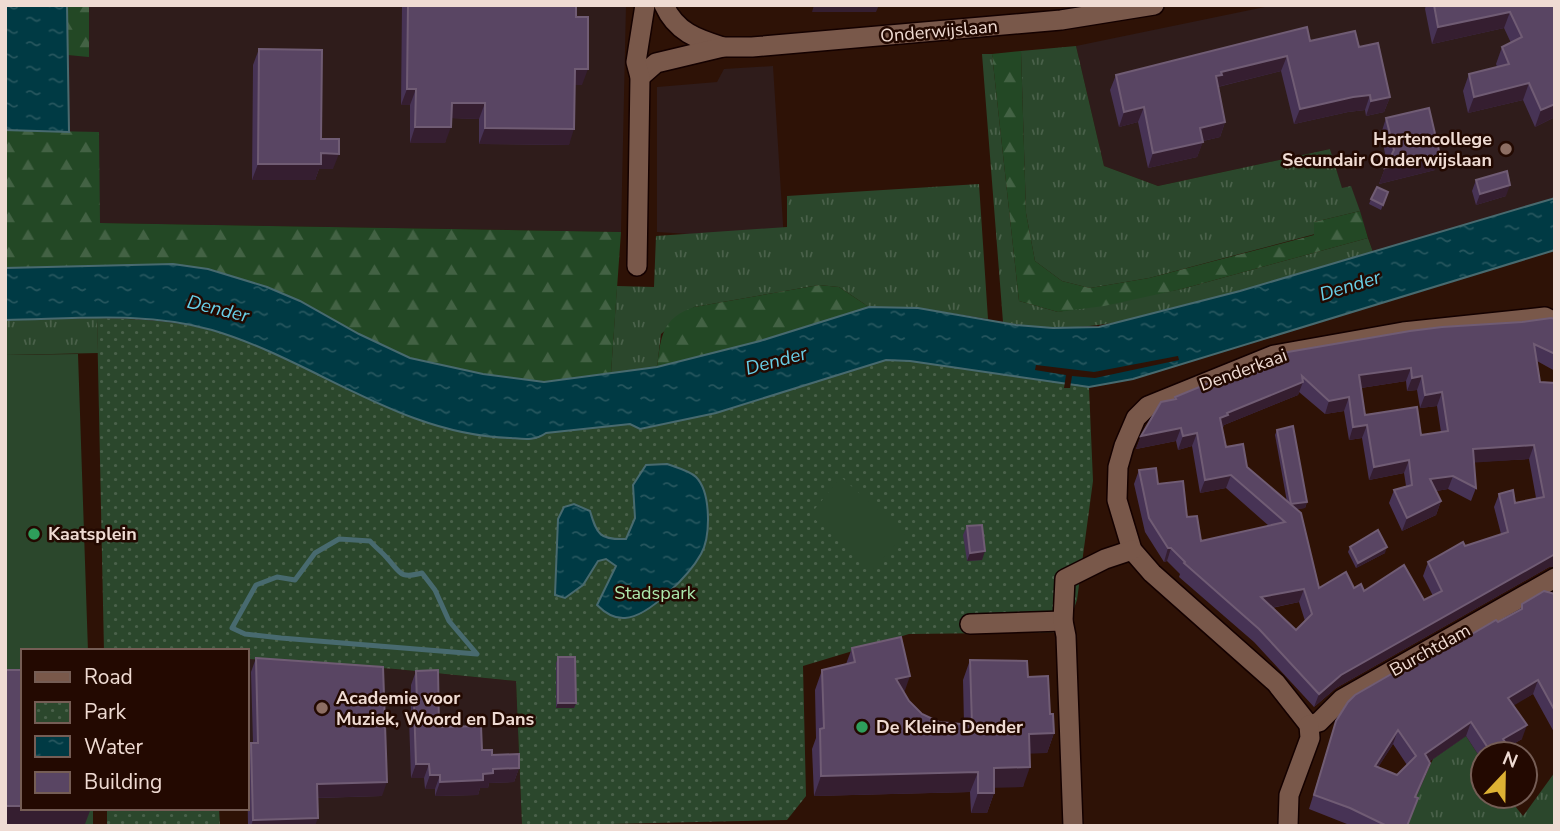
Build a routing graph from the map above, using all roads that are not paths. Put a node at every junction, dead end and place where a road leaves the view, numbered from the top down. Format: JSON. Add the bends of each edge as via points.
{"nodes":[{"id":1,"x":645,"y":5,"type":"edge"},
{"id":2,"x":664,"y":5,"type":"edge"},
{"id":3,"x":1154,"y":5,"type":"edge"},
{"id":4,"x":1084,"y":11,"type":"edge"},
{"id":5,"x":723,"y":47,"type":"junction"},
{"id":6,"x":640,"y":77,"type":"junction"},
{"id":7,"x":637,"y":266,"type":"dead end"},
{"id":8,"x":1555,"y":321,"type":"edge"},
{"id":9,"x":1132,"y":550,"type":"junction"},
{"id":10,"x":1552,"y":586,"type":"edge"},
{"id":11,"x":1063,"y":621,"type":"junction"},
{"id":12,"x":970,"y":624,"type":"dead end"},
{"id":13,"x":1308,"y":725,"type":"junction"},
{"id":14,"x":1073,"y":826,"type":"edge"},
{"id":15,"x":1288,"y":826,"type":"edge"}],
"edges":[{"from":1,"to":6,"type":"street","via":[[636,62]]},
{"from":2,"to":5,"type":"street","name":"Onderwijslaan","via":[[678,27],[692,37]]},
{"from":3,"to":4,"type":"street","name":"Onderwijslaan"},
{"from":4,"to":5,"type":"street","name":"Onderwijslaan","via":[[1061,20]]},
{"from":5,"to":6,"type":"street","name":"Onderwijslaan","via":[[656,63]]},
{"from":6,"to":7,"type":"street"},
{"from":8,"to":9,"type":"street","name":"Denderkaai","via":[[1545,317],[1403,331],[1274,355],[1148,406],[1136,418],[1118,467],[1116,500]]},
{"from":9,"to":11,"type":"street","via":[[1065,579]]},
{"from":9,"to":13,"type":"street","via":[[1276,683]]},
{"from":10,"to":13,"type":"street","name":"Burchtdam","via":[[1342,699],[1319,722]]},
{"from":11,"to":12,"type":"street"},
{"from":11,"to":14,"type":"street"},
{"from":13,"to":15,"type":"street","via":[[1310,738],[1289,796]]}]}
